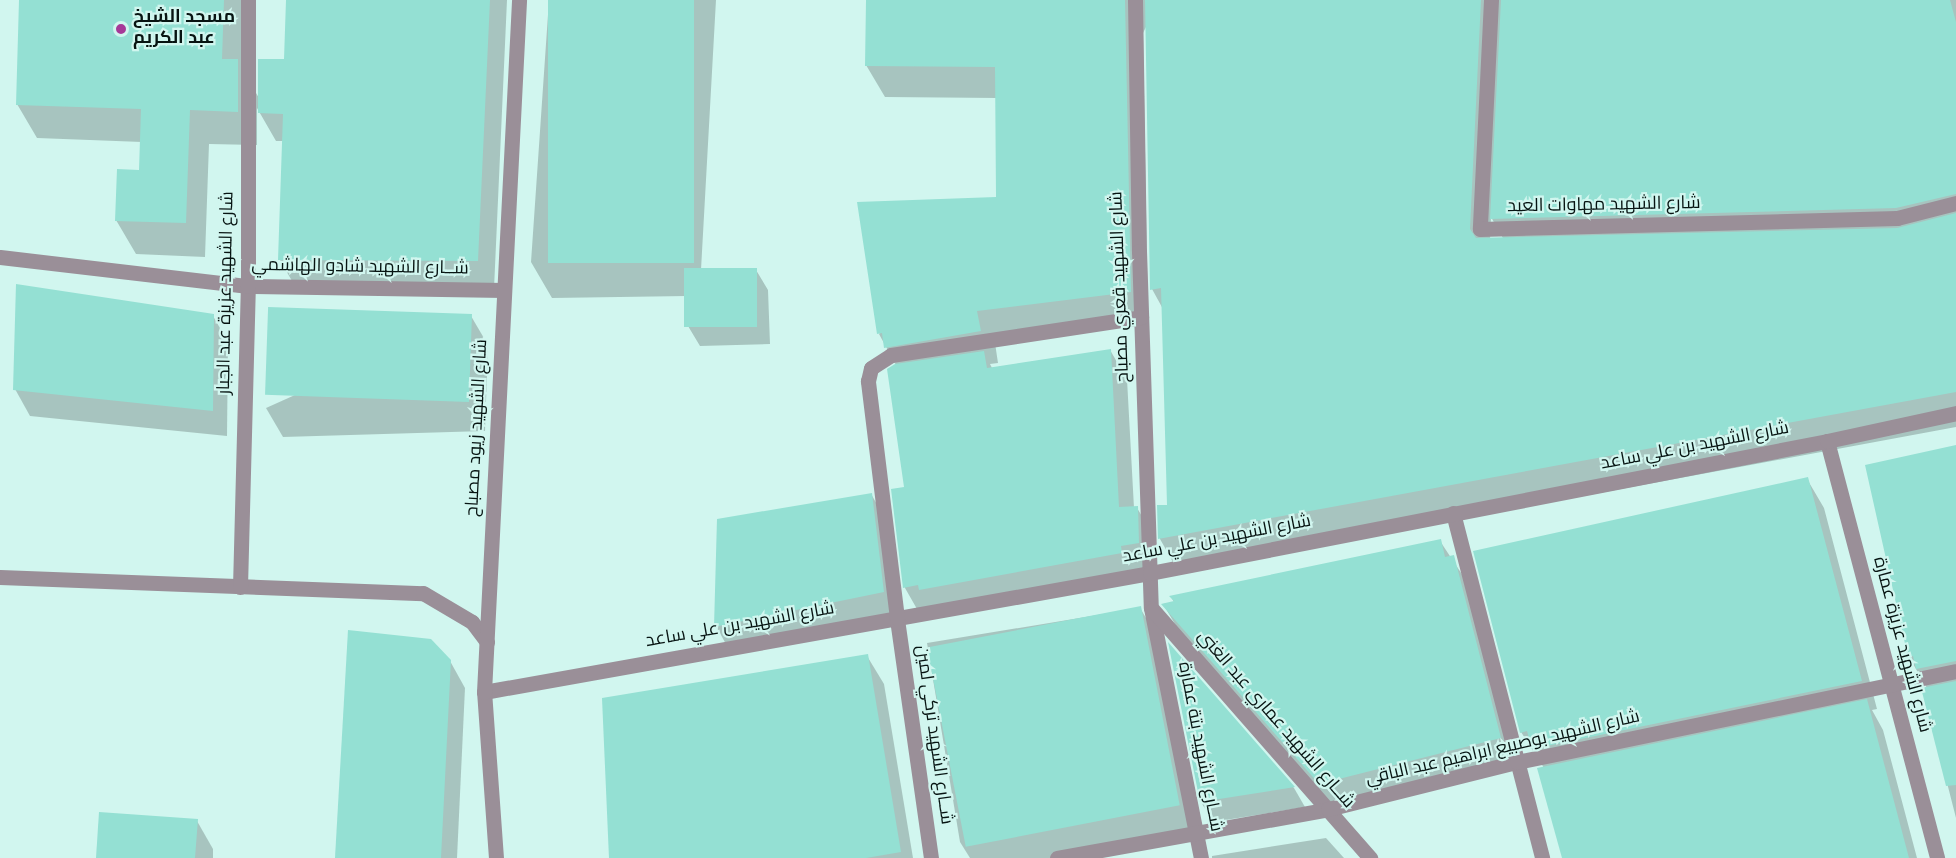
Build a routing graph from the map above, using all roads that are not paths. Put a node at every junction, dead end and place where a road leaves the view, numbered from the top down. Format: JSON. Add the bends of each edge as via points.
{"nodes":[{"id":1,"x":248,"y":0,"type":"edge"},
{"id":2,"x":519,"y":0,"type":"edge"},
{"id":3,"x":1135,"y":0,"type":"edge"},
{"id":4,"x":1491,"y":0,"type":"edge"},
{"id":5,"x":1956,"y":203,"type":"edge"},
{"id":6,"x":0,"y":257,"type":"edge"},
{"id":7,"x":248,"y":286,"type":"junction"},
{"id":8,"x":504,"y":290,"type":"junction"},
{"id":9,"x":1141,"y":317,"type":"junction"},
{"id":10,"x":1956,"y":413,"type":"edge"},
{"id":11,"x":1827,"y":441,"type":"junction"},
{"id":12,"x":1454,"y":513,"type":"junction"},
{"id":13,"x":1150,"y":573,"type":"junction"},
{"id":14,"x":0,"y":576,"type":"edge"},
{"id":15,"x":240,"y":587,"type":"junction"},
{"id":16,"x":1151,"y":608,"type":"junction"},
{"id":17,"x":897,"y":618,"type":"junction"},
{"id":18,"x":487,"y":642,"type":"junction"},
{"id":19,"x":1956,"y":671,"type":"edge"},
{"id":20,"x":1892,"y":684,"type":"junction"},
{"id":21,"x":484,"y":692,"type":"junction"},
{"id":22,"x":1517,"y":762,"type":"junction"},
{"id":23,"x":1328,"y":809,"type":"junction"},
{"id":24,"x":1197,"y":835,"type":"junction"},
{"id":25,"x":1078,"y":856,"type":"edge"},
{"id":26,"x":496,"y":858,"type":"edge"},
{"id":27,"x":931,"y":858,"type":"edge"},
{"id":28,"x":1057,"y":858,"type":"edge"},
{"id":29,"x":1201,"y":858,"type":"edge"},
{"id":30,"x":1370,"y":858,"type":"edge"},
{"id":31,"x":1542,"y":858,"type":"edge"},
{"id":32,"x":1937,"y":858,"type":"edge"}],
"edges":[{"from":1,"to":7,"type":"street","name":"شارع الشهيد عزيزة عبد الجبار"},
{"from":2,"to":8,"type":"street","name":"شارع الشهيد زيود مصباح"},
{"from":3,"to":9,"type":"street","name":"شارع الشهيد قعري مصباح"},
{"from":4,"to":5,"type":"street","name":"شارع الشهيد مهاوات العيد","via":[[1480,229],[1897,218]]},
{"from":6,"to":7,"type":"street","name":"شــارع الشهيد شادو الهاشمي"},
{"from":7,"to":8,"type":"street","name":"شــارع الشهيد شادو الهاشمي"},
{"from":7,"to":15,"type":"street","name":"شارع الشهيد عزيزة عبد الجبار"},
{"from":8,"to":18,"type":"street","name":"شارع الشهيد زيود مصباح"},
{"from":9,"to":13,"type":"street","name":"شارع الشهيد قعري مصباح"},
{"from":9,"to":17,"type":"street","name":"شــارع الشهيد تركي لمين","via":[[891,355],[871,368],[868,381]]},
{"from":10,"to":11,"type":"street","name":"شارع الشهيد بن علي ساعد"},
{"from":11,"to":12,"type":"street","name":"شارع الشهيد بن علي ساعد"},
{"from":11,"to":20,"type":"street","name":"شارع الشهيد عزيزة عمارة"},
{"from":12,"to":13,"type":"street","name":"شارع الشهيد بن علي ساعد"},
{"from":12,"to":22,"type":"street"},
{"from":13,"to":16,"type":"street","name":"شــارع الشهيد بتة عمارة"},
{"from":13,"to":17,"type":"street","name":"شارع الشهيد بن علي ساعد"},
{"from":14,"to":15,"type":"street"},
{"from":15,"to":18,"type":"street","via":[[423,592],[472,621]]},
{"from":16,"to":23,"type":"street","name":"شــارع الشهيد عماري عبد الغني"},
{"from":16,"to":24,"type":"street","name":"شــارع الشهيد بتة عمارة"},
{"from":17,"to":21,"type":"street","name":"شارع الشهيد بن علي ساعد"},
{"from":17,"to":27,"type":"street","name":"شــارع الشهيد تركي لمين"},
{"from":18,"to":21,"type":"street","name":"شارع الشهيد زيود مصباح"},
{"from":19,"to":20,"type":"street","name":"شارع الشهيد بوصبيع ابراهيم عبد الباقي"},
{"from":20,"to":22,"type":"street","name":"شارع الشهيد بوصبيع ابراهيم عبد الباقي"},
{"from":20,"to":32,"type":"street","name":"شارع الشهيد عزيزة عمارة"},
{"from":21,"to":26,"type":"street","name":"شارع الشهيد زيود مصباح"},
{"from":22,"to":23,"type":"street","name":"شارع الشهيد بوصبيع ابراهيم عبد الباقي"},
{"from":22,"to":31,"type":"street"},
{"from":23,"to":24,"type":"street","name":"شارع الشهيد بوصبيع ابراهيم عبد الباقي"},
{"from":23,"to":30,"type":"street","name":"شــارع الشهيد عماري عبد الغني"},
{"from":24,"to":25,"type":"street","name":"شارع الشهيد بوصبيع ابراهيم عبد الباقي"},
{"from":24,"to":29,"type":"street","name":"شــارع الشهيد بتة عمارة"},
{"from":25,"to":28,"type":"street","name":"شارع الشهيد بوصبيع ابراهيم عبد الباقي"}]}
